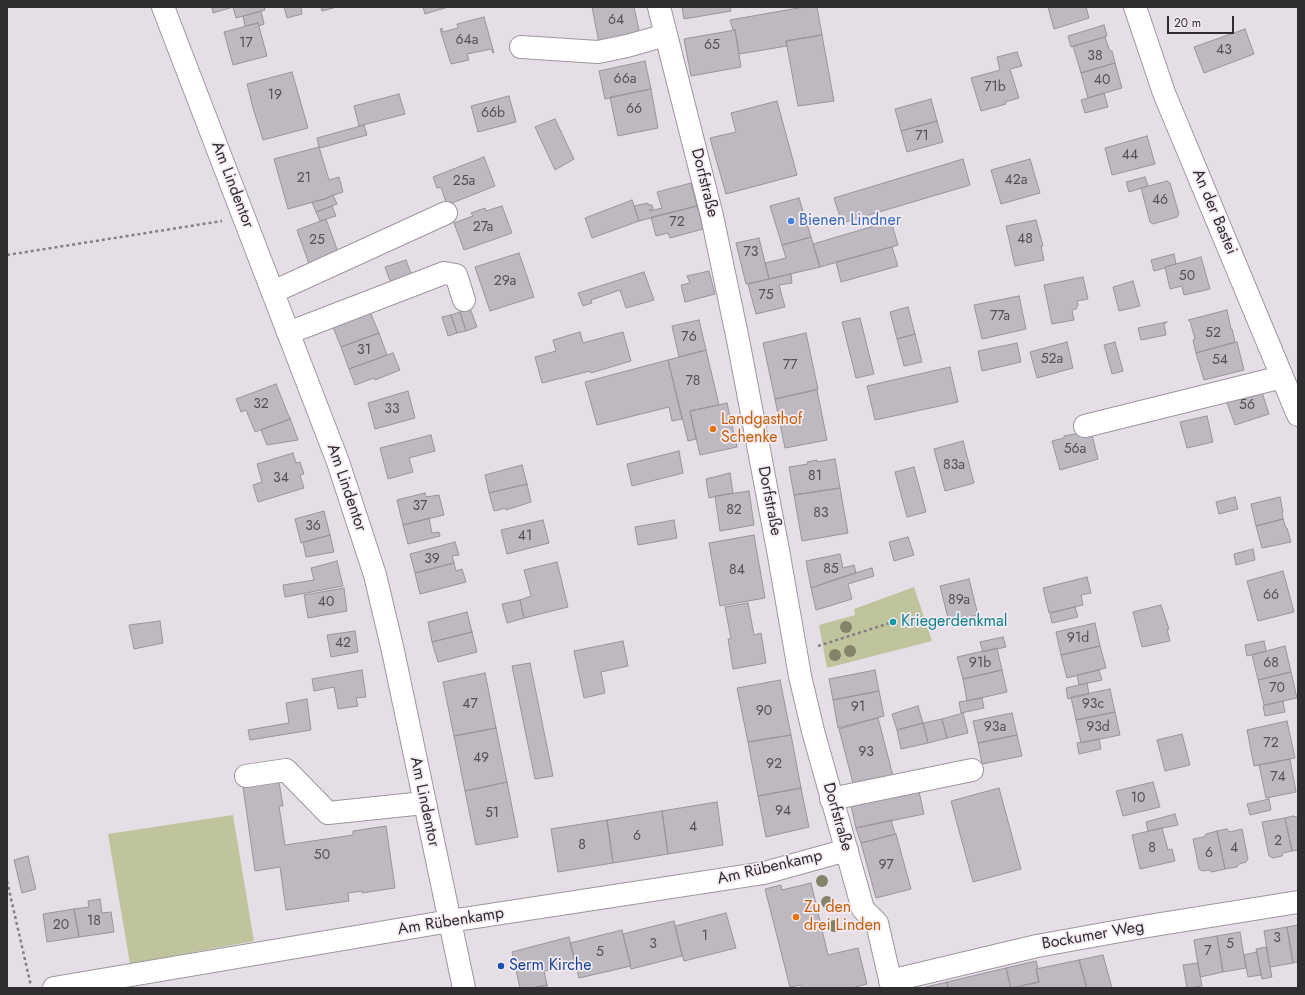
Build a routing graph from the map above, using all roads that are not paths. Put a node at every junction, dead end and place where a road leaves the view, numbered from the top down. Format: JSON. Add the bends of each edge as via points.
{"nodes":[{"id":1,"x":163,"y":7,"type":"edge"},
{"id":2,"x":659,"y":7,"type":"edge"},
{"id":3,"x":1135,"y":7,"type":"edge"},
{"id":4,"x":666,"y":34,"type":"junction"},
{"id":5,"x":522,"y":47,"type":"dead end"},
{"id":6,"x":446,"y":213,"type":"dead end"},
{"id":7,"x":272,"y":292,"type":"junction"},
{"id":8,"x":464,"y":300,"type":"dead end"},
{"id":9,"x":288,"y":333,"type":"junction"},
{"id":10,"x":1282,"y":377,"type":"junction"},
{"id":11,"x":1298,"y":415,"type":"edge"},
{"id":12,"x":1085,"y":426,"type":"dead end"},
{"id":13,"x":972,"y":770,"type":"dead end"},
{"id":14,"x":246,"y":776,"type":"dead end"},
{"id":15,"x":831,"y":799,"type":"junction"},
{"id":16,"x":424,"y":803,"type":"junction"},
{"id":17,"x":847,"y":850,"type":"junction"},
{"id":18,"x":1298,"y":902,"type":"edge"},
{"id":19,"x":450,"y":921,"type":"junction"},
{"id":20,"x":891,"y":984,"type":"edge"},
{"id":21,"x":54,"y":988,"type":"edge"},
{"id":22,"x":464,"y":988,"type":"edge"}],
"edges":[{"from":1,"to":7,"type":"street","name":"Am Lindentor"},
{"from":2,"to":4,"type":"street","name":"Dorfstraße"},
{"from":3,"to":10,"type":"street","name":"An der Bastei","via":[[1164,93]]},
{"from":4,"to":5,"type":"street","via":[[598,52]]},
{"from":4,"to":15,"type":"street","name":"Dorfstraße","via":[[714,224],[777,542],[796,654]]},
{"from":6,"to":7,"type":"street"},
{"from":7,"to":9,"type":"street","name":"Am Lindentor"},
{"from":8,"to":9,"type":"street","via":[[456,275],[444,273]]},
{"from":9,"to":16,"type":"street","name":"Am Lindentor","via":[[338,462],[376,575]]},
{"from":10,"to":11,"type":"street","name":"An der Bastei"},
{"from":10,"to":12,"type":"street"},
{"from":13,"to":15,"type":"street"},
{"from":14,"to":16,"type":"street","via":[[286,770],[328,813]]},
{"from":15,"to":17,"type":"street","name":"Dorfstraße"},
{"from":16,"to":19,"type":"street","name":"Am Lindentor"},
{"from":17,"to":19,"type":"street","name":"Am Rübenkamp","via":[[764,873]]},
{"from":17,"to":20,"type":"street","name":"Dorfstraße","via":[[864,909],[877,923]]},
{"from":18,"to":20,"type":"street","name":"Bockumer Weg","via":[[1037,946]]},
{"from":19,"to":21,"type":"street","name":"Am Rübenkamp"},
{"from":19,"to":22,"type":"street","name":"Am Lindentor"}]}
